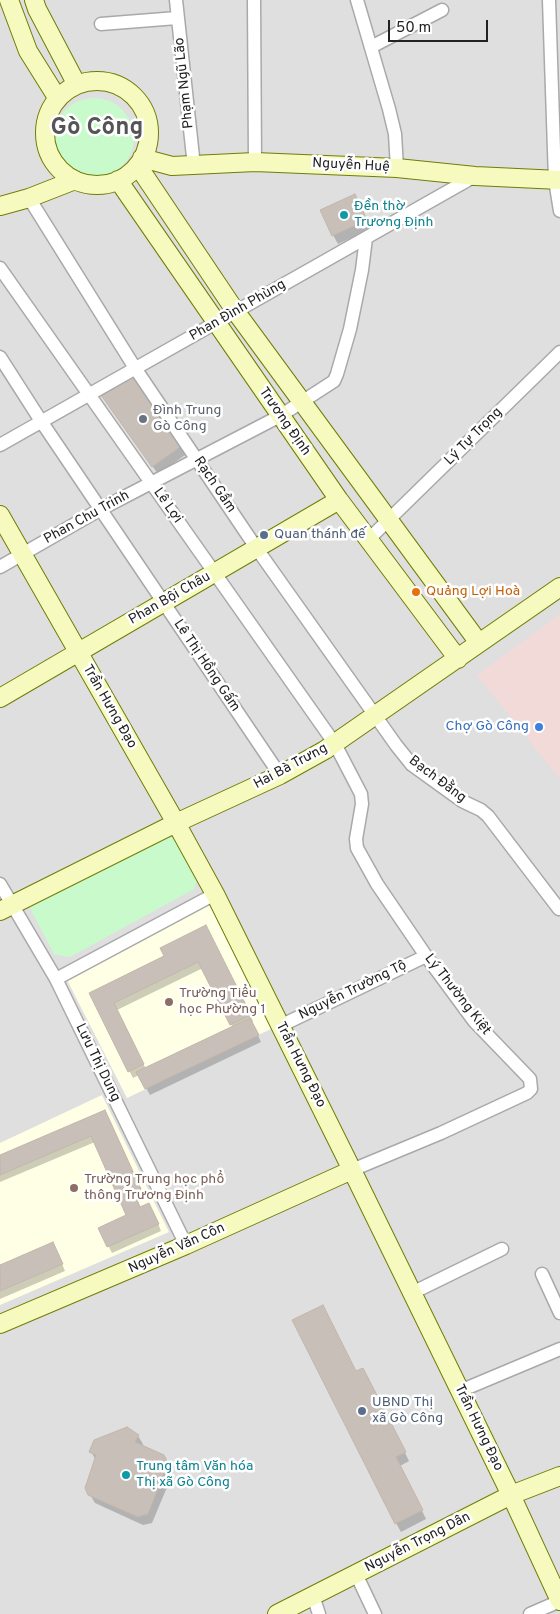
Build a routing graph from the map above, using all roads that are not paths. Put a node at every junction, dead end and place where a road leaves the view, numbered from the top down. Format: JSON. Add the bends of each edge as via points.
{"nodes":[{"id":1,"x":8,"y":0,"type":"edge"},
{"id":2,"x":34,"y":0,"type":"edge"},
{"id":3,"x":176,"y":0,"type":"edge"},
{"id":4,"x":254,"y":0,"type":"edge"},
{"id":5,"x":357,"y":0,"type":"edge"},
{"id":6,"x":549,"y":0,"type":"edge"},
{"id":7,"x":442,"y":10,"type":"dead end"},
{"id":8,"x":177,"y":18,"type":"junction"},
{"id":9,"x":101,"y":24,"type":"dead end"},
{"id":10,"x":371,"y":47,"type":"junction"},
{"id":11,"x":78,"y":85,"type":"junction"},
{"id":12,"x":58,"y":99,"type":"junction"},
{"id":13,"x":140,"y":162,"type":"junction"},
{"id":14,"x":255,"y":162,"type":"junction"},
{"id":15,"x":194,"y":166,"type":"junction"},
{"id":16,"x":397,"y":168,"type":"junction"},
{"id":17,"x":475,"y":176,"type":"junction"},
{"id":18,"x":75,"y":180,"type":"junction"},
{"id":19,"x":118,"y":180,"type":"junction"},
{"id":20,"x":557,"y":180,"type":"edge"},
{"id":21,"x":29,"y":198,"type":"junction"},
{"id":22,"x":0,"y":206,"type":"edge"},
{"id":23,"x":560,"y":211,"type":"edge"},
{"id":24,"x":366,"y":238,"type":"junction"},
{"id":25,"x":0,"y":268,"type":"edge"},
{"id":26,"x":236,"y":312,"type":"junction"},
{"id":27,"x":217,"y":324,"type":"junction"},
{"id":28,"x":560,"y":352,"type":"edge"},
{"id":29,"x":0,"y":357,"type":"edge"},
{"id":30,"x":136,"y":368,"type":"junction"},
{"id":31,"x":88,"y":394,"type":"junction"},
{"id":32,"x":303,"y":402,"type":"junction"},
{"id":33,"x":280,"y":416,"type":"junction"},
{"id":34,"x":41,"y":421,"type":"junction"},
{"id":35,"x":0,"y":445,"type":"edge"},
{"id":36,"x":196,"y":458,"type":"junction"},
{"id":37,"x":152,"y":483,"type":"junction"},
{"id":38,"x":339,"y":500,"type":"junction"},
{"id":39,"x":101,"y":509,"type":"junction"},
{"id":40,"x":0,"y":515,"type":"edge"},
{"id":41,"x":388,"y":521,"type":"junction"},
{"id":42,"x":368,"y":540,"type":"junction"},
{"id":43,"x":257,"y":550,"type":"junction"},
{"id":44,"x":23,"y":554,"type":"junction"},
{"id":45,"x":0,"y":567,"type":"edge"},
{"id":46,"x":214,"y":573,"type":"junction"},
{"id":47,"x":560,"y":587,"type":"edge"},
{"id":48,"x":163,"y":602,"type":"junction"},
{"id":49,"x":479,"y":643,"type":"junction"},
{"id":50,"x":78,"y":653,"type":"junction"},
{"id":51,"x":458,"y":659,"type":"junction"},
{"id":52,"x":0,"y":698,"type":"edge"},
{"id":53,"x":376,"y":716,"type":"junction"},
{"id":54,"x":335,"y":744,"type":"junction"},
{"id":55,"x":280,"y":775,"type":"junction"},
{"id":56,"x":176,"y":823,"type":"junction"},
{"id":57,"x":0,"y":884,"type":"edge"},
{"id":58,"x":215,"y":894,"type":"junction"},
{"id":59,"x":6,"y":908,"type":"edge"},
{"id":60,"x":559,"y":910,"type":"edge"},
{"id":61,"x":426,"y":956,"type":"junction"},
{"id":62,"x":56,"y":979,"type":"junction"},
{"id":63,"x":280,"y":1026,"type":"junction"},
{"id":64,"x":352,"y":1170,"type":"junction"},
{"id":65,"x":186,"y":1245,"type":"junction"},
{"id":66,"x":502,"y":1249,"type":"dead end"},
{"id":67,"x":542,"y":1274,"type":"dead end"},
{"id":68,"x":412,"y":1293,"type":"junction"},
{"id":69,"x":560,"y":1313,"type":"edge"},
{"id":70,"x":0,"y":1324,"type":"edge"},
{"id":71,"x":560,"y":1349,"type":"edge"},
{"id":72,"x":460,"y":1391,"type":"junction"},
{"id":73,"x":560,"y":1476,"type":"edge"},
{"id":74,"x":511,"y":1495,"type":"junction"},
{"id":75,"x":356,"y":1574,"type":"junction"},
{"id":76,"x":313,"y":1596,"type":"junction"},
{"id":77,"x":560,"y":1601,"type":"edge"},
{"id":78,"x":277,"y":1614,"type":"edge"},
{"id":79,"x":319,"y":1614,"type":"edge"},
{"id":80,"x":375,"y":1614,"type":"edge"},
{"id":81,"x":530,"y":1614,"type":"edge"}],
"edges":[{"from":1,"to":12,"type":"street","via":[[28,51]]},
{"from":2,"to":11,"type":"street"},
{"from":3,"to":8,"type":"street","name":"Phạm Ngũ Lão"},
{"from":4,"to":14,"type":"street"},
{"from":5,"to":10,"type":"street"},
{"from":6,"to":20,"type":"street"},
{"from":7,"to":10,"type":"street"},
{"from":8,"to":9,"type":"street"},
{"from":8,"to":15,"type":"street","name":"Phạm Ngũ Lão"},
{"from":10,"to":16,"type":"street","via":[[395,134]]},
{"from":11,"to":12,"type":"street"},
{"from":11,"to":13,"type":"street","via":[[94,81],[111,83],[127,90],[139,102],[147,117],[150,134]]},
{"from":12,"to":18,"type":"street","via":[[46,123],[45,140],[50,156]]},
{"from":13,"to":15,"type":"street","name":"Nguyễn Huệ"},
{"from":13,"to":19,"type":"street"},
{"from":13,"to":26,"type":"street","name":"Trương Định"},
{"from":14,"to":15,"type":"street","name":"Nguyễn Huệ"},
{"from":14,"to":16,"type":"street","name":"Nguyễn Huệ"},
{"from":16,"to":17,"type":"street","name":"Nguyễn Huệ"},
{"from":17,"to":20,"type":"street","name":"Nguyễn Huệ"},
{"from":17,"to":24,"type":"street","name":"Phan Đình Phùng"},
{"from":18,"to":19,"type":"street","via":[[92,185]]},
{"from":18,"to":21,"type":"street"},
{"from":19,"to":27,"type":"street","name":"Trương Định"},
{"from":20,"to":23,"type":"street"},
{"from":21,"to":22,"type":"street"},
{"from":21,"to":30,"type":"street","name":"Rạch Gầm"},
{"from":24,"to":26,"type":"street","name":"Phan Đình Phùng"},
{"from":24,"to":32,"type":"street","name":"Phan Chu Trinh","via":[[350,329],[337,374],[334,380]]},
{"from":25,"to":31,"type":"street","name":"Lê Lợi"},
{"from":26,"to":27,"type":"street","name":"Phan Đình Phùng"},
{"from":26,"to":32,"type":"street","name":"Trương Định"},
{"from":27,"to":30,"type":"street","name":"Phan Đình Phùng"},
{"from":27,"to":33,"type":"street","name":"Trương Định"},
{"from":28,"to":41,"type":"street","name":"Lý Tự Trọng"},
{"from":29,"to":34,"type":"street","name":"Lê Thị Hồng Gấm"},
{"from":30,"to":31,"type":"street","name":"Phan Đình Phùng"},
{"from":30,"to":36,"type":"street","name":"Rạch Gầm"},
{"from":31,"to":34,"type":"street","name":"Phan Đình Phùng"},
{"from":31,"to":37,"type":"street","name":"Lê Lợi"},
{"from":32,"to":33,"type":"street","name":"Phan Chu Trinh"},
{"from":32,"to":41,"type":"street","name":"Trương Định"},
{"from":33,"to":36,"type":"street","name":"Phan Chu Trinh"},
{"from":33,"to":38,"type":"street","name":"Trương Định"},
{"from":34,"to":35,"type":"street","name":"Phan Đình Phùng"},
{"from":34,"to":39,"type":"street","name":"Lê Thị Hồng Gấm"},
{"from":36,"to":37,"type":"street","name":"Phan Chu Trinh"},
{"from":36,"to":43,"type":"street","name":"Rạch Gầm"},
{"from":37,"to":39,"type":"street","name":"Phan Chu Trinh"},
{"from":37,"to":46,"type":"street","name":"Lê Lợi"},
{"from":38,"to":42,"type":"street","name":"Trương Định"},
{"from":38,"to":43,"type":"street","name":"Phan Bội Châu"},
{"from":39,"to":44,"type":"street","name":"Phan Chu Trinh"},
{"from":39,"to":48,"type":"street","name":"Lê Thị Hồng Gấm"},
{"from":40,"to":44,"type":"street","name":"Trần Hưng Đạo"},
{"from":41,"to":42,"type":"street","name":"Lý Tự Trọng"},
{"from":41,"to":49,"type":"street","name":"Trương Định"},
{"from":42,"to":51,"type":"street","name":"Trương Định"},
{"from":43,"to":46,"type":"street","name":"Phan Bội Châu"},
{"from":43,"to":53,"type":"street","name":"Rạch Gầm"},
{"from":44,"to":45,"type":"street","name":"Phan Chu Trinh"},
{"from":44,"to":50,"type":"street","name":"Trần Hưng Đạo"},
{"from":46,"to":48,"type":"street","name":"Phan Bội Châu"},
{"from":46,"to":54,"type":"street","name":"Lê Lợi"},
{"from":47,"to":49,"type":"street","name":"Hai Bà Trưng"},
{"from":48,"to":50,"type":"street","name":"Phan Bội Châu"},
{"from":48,"to":55,"type":"street","name":"Lê Thị Hồng Gấm"},
{"from":49,"to":51,"type":"street","name":"Hai Bà Trưng"},
{"from":50,"to":52,"type":"street","name":"Phan Bội Châu"},
{"from":50,"to":56,"type":"street","name":"Trần Hưng Đạo"},
{"from":51,"to":53,"type":"street","name":"Hai Bà Trưng"},
{"from":53,"to":54,"type":"street","name":"Hai Bà Trưng"},
{"from":53,"to":60,"type":"street","name":"Bạch Đằng","via":[[412,765],[462,802],[488,816]]},
{"from":54,"to":55,"type":"street","name":"Hai Bà Trưng"},
{"from":54,"to":61,"type":"street","name":"Lý Thường Kiệt","via":[[361,794],[357,848],[377,884]]},
{"from":55,"to":56,"type":"street","name":"Hai Bà Trưng"},
{"from":56,"to":58,"type":"street","name":"Trần Hưng Đạo"},
{"from":56,"to":59,"type":"street","name":"Hai Bà Trưng"},
{"from":57,"to":59,"type":"street","name":"Lưu Thị Dung"},
{"from":58,"to":62,"type":"street"},
{"from":58,"to":63,"type":"street","name":"Trần Hưng Đạo"},
{"from":59,"to":62,"type":"street","name":"Lưu Thị Dung"},
{"from":61,"to":63,"type":"street","name":"Nguyễn Trường Tộ"},
{"from":61,"to":64,"type":"street","name":"Lý Thường Kiệt","via":[[474,1021],[525,1072],[532,1089],[441,1133]]},
{"from":62,"to":65,"type":"street","name":"Lưu Thị Dung"},
{"from":63,"to":64,"type":"street","name":"Trần Hưng Đạo"},
{"from":64,"to":65,"type":"street","name":"Nguyễn Văn Côn"},
{"from":64,"to":68,"type":"street","name":"Trần Hưng Đạo"},
{"from":65,"to":70,"type":"street","name":"Nguyễn Văn Côn"},
{"from":66,"to":68,"type":"street"},
{"from":67,"to":69,"type":"street"},
{"from":68,"to":72,"type":"street","name":"Trần Hưng Đạo"},
{"from":71,"to":72,"type":"street"},
{"from":72,"to":74,"type":"street","name":"Trần Hưng Đạo"},
{"from":73,"to":74,"type":"street","name":"Nguyễn Trọng Dân"},
{"from":74,"to":75,"type":"street","name":"Nguyễn Trọng Dân"},
{"from":74,"to":77,"type":"street","name":"Trần Hưng Đạo"},
{"from":75,"to":76,"type":"street","name":"Nguyễn Trọng Dân"},
{"from":75,"to":80,"type":"street"},
{"from":76,"to":78,"type":"street","name":"Nguyễn Trọng Dân"},
{"from":76,"to":79,"type":"street"},
{"from":77,"to":81,"type":"street"}]}
